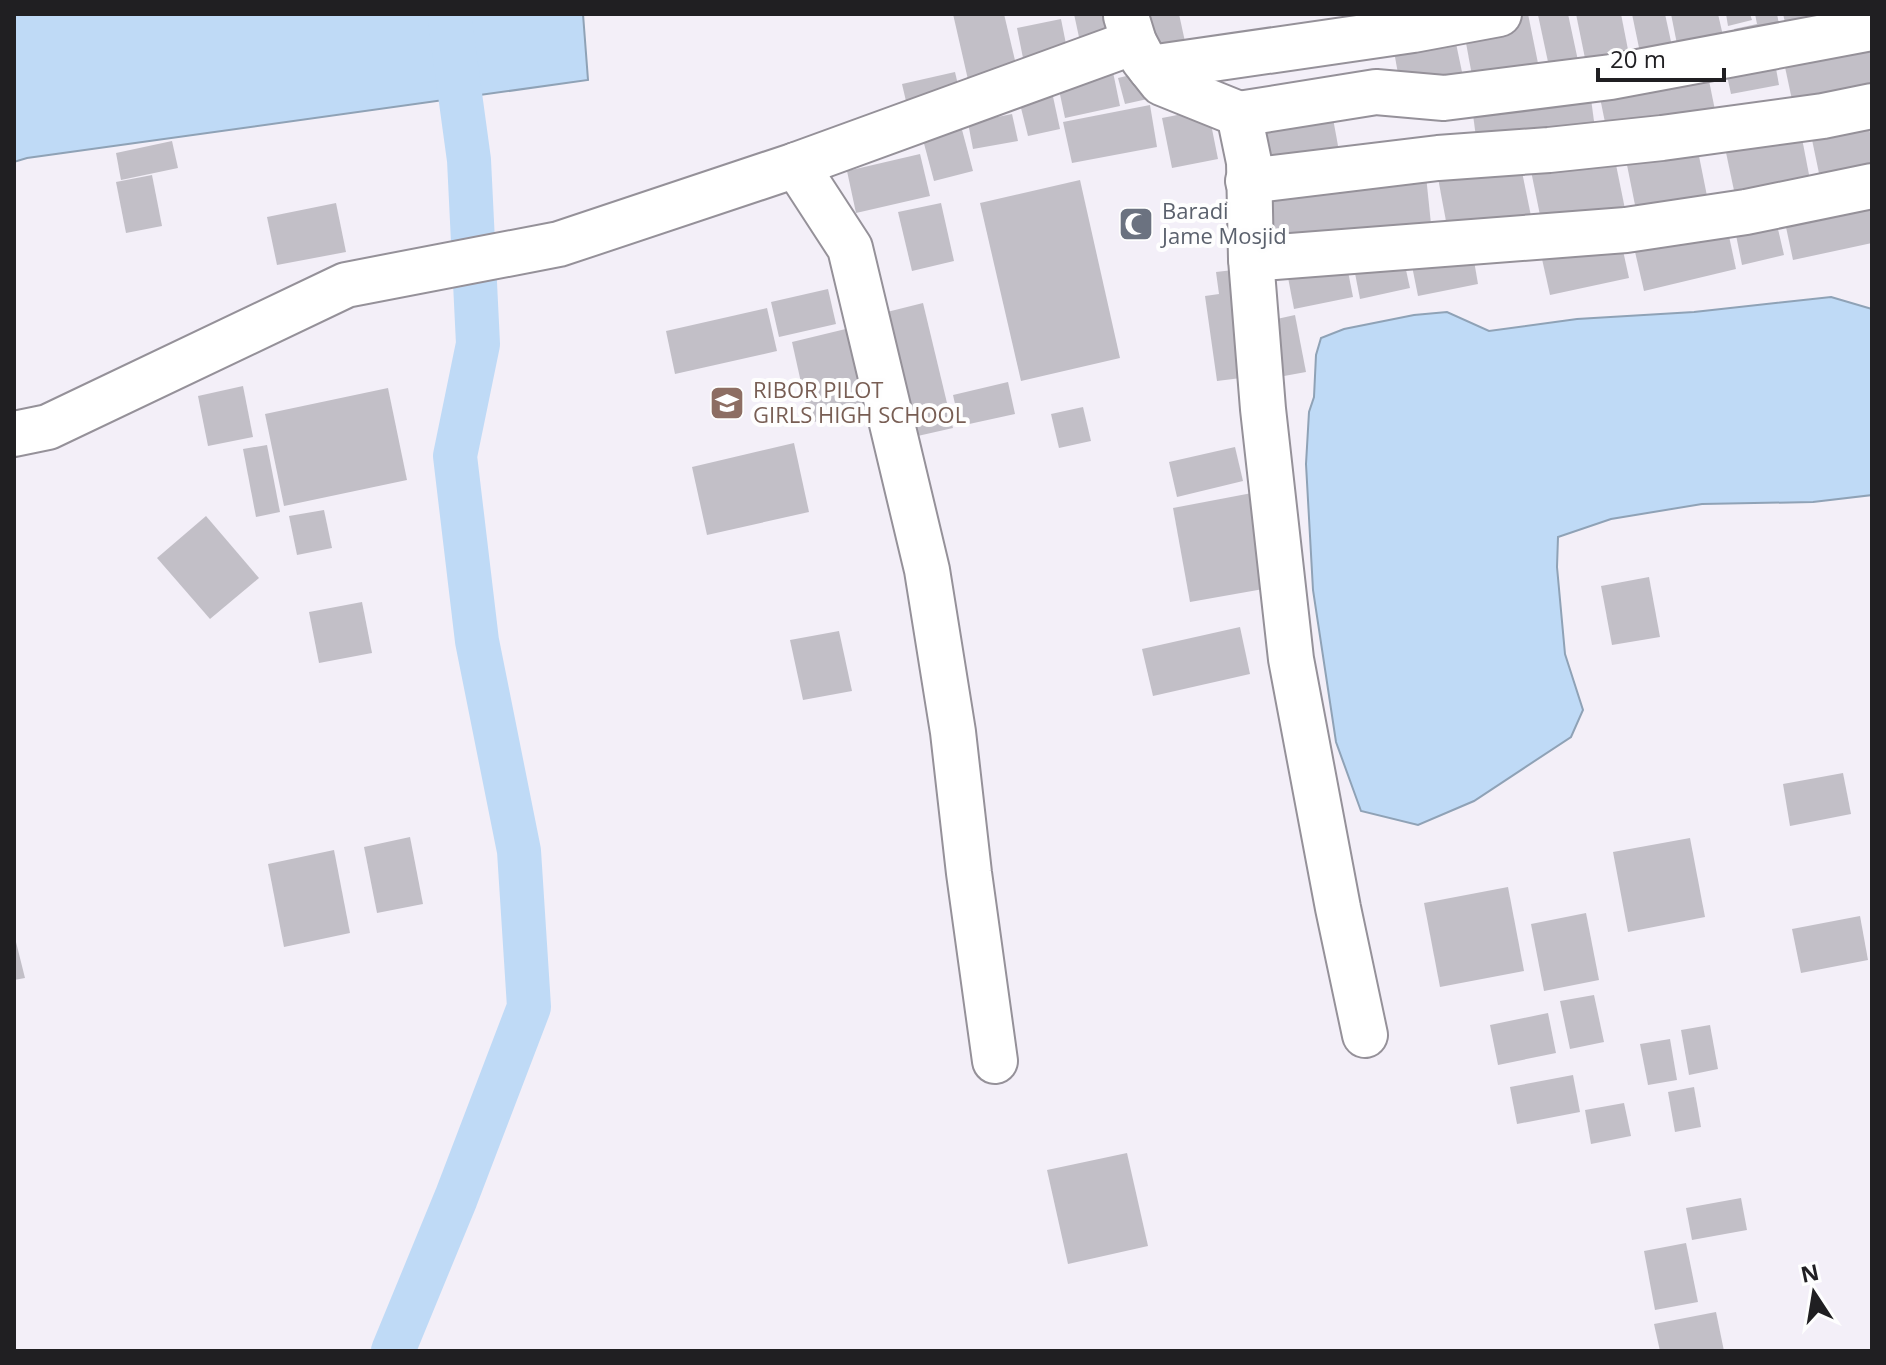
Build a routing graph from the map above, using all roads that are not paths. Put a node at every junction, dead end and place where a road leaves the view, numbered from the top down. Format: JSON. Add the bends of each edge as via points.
{"nodes":[{"id":1,"x":1499,"y":14,"type":"edge"},
{"id":2,"x":1872,"y":28,"type":"edge"},
{"id":3,"x":1137,"y":41,"type":"edge"},
{"id":4,"x":1872,"y":106,"type":"edge"},
{"id":5,"x":1239,"y":114,"type":"junction"},
{"id":6,"x":796,"y":165,"type":"junction"},
{"id":7,"x":1248,"y":181,"type":"junction"},
{"id":8,"x":1872,"y":186,"type":"edge"},
{"id":9,"x":1251,"y":259,"type":"junction"},
{"id":10,"x":14,"y":434,"type":"edge"},
{"id":11,"x":1365,"y":1035,"type":"dead end"},
{"id":12,"x":995,"y":1061,"type":"dead end"}],
"edges":[{"from":1,"to":3,"type":"street","via":[[1413,30]]},
{"from":2,"to":5,"type":"street","via":[[1611,77],[1444,98],[1376,92]]},
{"from":3,"to":5,"type":"street","via":[[1162,83]]},
{"from":3,"to":6,"type":"street"},
{"from":4,"to":7,"type":"street","via":[[1662,138]]},
{"from":5,"to":7,"type":"street"},
{"from":6,"to":10,"type":"street","via":[[559,244],[346,285],[48,427]]},
{"from":6,"to":12,"type":"street","via":[[850,248],[927,570]]},
{"from":7,"to":9,"type":"street"},
{"from":8,"to":9,"type":"street","via":[[1626,230]]},
{"from":9,"to":11,"type":"street","via":[[1291,659]]}]}
